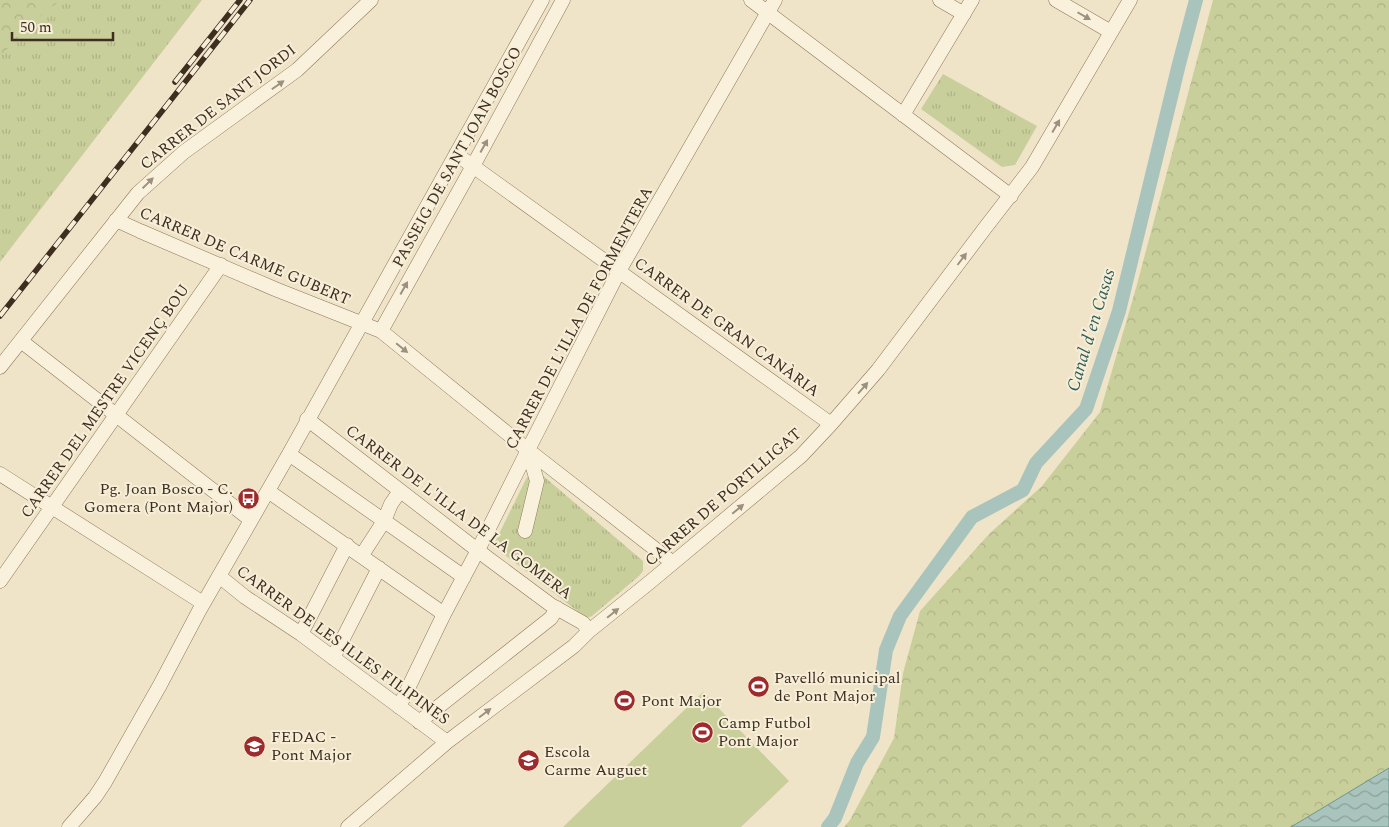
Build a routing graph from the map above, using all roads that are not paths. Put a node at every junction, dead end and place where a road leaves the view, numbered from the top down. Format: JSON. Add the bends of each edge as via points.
{"nodes":[{"id":1,"x":371,"y":0,"type":"edge"},
{"id":2,"x":542,"y":0,"type":"edge"},
{"id":3,"x":563,"y":0,"type":"edge"},
{"id":4,"x":751,"y":0,"type":"edge"},
{"id":5,"x":776,"y":0,"type":"edge"},
{"id":6,"x":940,"y":0,"type":"edge"},
{"id":7,"x":972,"y":0,"type":"edge"},
{"id":8,"x":1056,"y":0,"type":"edge"},
{"id":9,"x":1130,"y":0,"type":"edge"},
{"id":10,"x":768,"y":13,"type":"junction"},
{"id":11,"x":964,"y":14,"type":"junction"},
{"id":12,"x":1111,"y":32,"type":"junction"},
{"id":13,"x":903,"y":115,"type":"junction"},
{"id":14,"x":456,"y":154,"type":"junction"},
{"id":15,"x":473,"y":166,"type":"junction"},
{"id":16,"x":1010,"y":196,"type":"junction"},
{"id":17,"x":116,"y":220,"type":"junction"},
{"id":18,"x":221,"y":265,"type":"junction"},
{"id":19,"x":619,"y":271,"type":"junction"},
{"id":20,"x":361,"y":324,"type":"junction"},
{"id":21,"x":381,"y":330,"type":"junction"},
{"id":22,"x":20,"y":341,"type":"junction"},
{"id":23,"x":0,"y":367,"type":"edge"},
{"id":24,"x":116,"y":415,"type":"junction"},
{"id":25,"x":307,"y":419,"type":"junction"},
{"id":26,"x":831,"y":424,"type":"junction"},
{"id":27,"x":528,"y":450,"type":"junction"},
{"id":28,"x":289,"y":454,"type":"junction"},
{"id":29,"x":0,"y":474,"type":"edge"},
{"id":30,"x":268,"y":491,"type":"junction"},
{"id":31,"x":400,"y":491,"type":"junction"},
{"id":32,"x":52,"y":507,"type":"junction"},
{"id":33,"x":251,"y":520,"type":"junction"},
{"id":34,"x":384,"y":521,"type":"junction"},
{"id":35,"x":525,"y":531,"type":"dead end"},
{"id":36,"x":347,"y":545,"type":"junction"},
{"id":37,"x":478,"y":550,"type":"junction"},
{"id":38,"x":362,"y":556,"type":"junction"},
{"id":39,"x":673,"y":563,"type":"junction"},
{"id":40,"x":379,"y":568,"type":"junction"},
{"id":41,"x":219,"y":576,"type":"junction"},
{"id":42,"x":464,"y":577,"type":"junction"},
{"id":43,"x":0,"y":581,"type":"edge"},
{"id":44,"x":203,"y":603,"type":"junction"},
{"id":45,"x":556,"y":608,"type":"junction"},
{"id":46,"x":444,"y":614,"type":"junction"},
{"id":47,"x":589,"y":631,"type":"junction"},
{"id":48,"x":301,"y":634,"type":"junction"},
{"id":49,"x":333,"y":658,"type":"junction"},
{"id":50,"x":399,"y":707,"type":"junction"},
{"id":51,"x":419,"y":722,"type":"junction"},
{"id":52,"x":446,"y":742,"type":"junction"},
{"id":53,"x":69,"y":827,"type":"edge"},
{"id":54,"x":348,"y":827,"type":"edge"}],
"edges":[{"from":17,"to":1,"type":"street","name":"CARRER DE SANT JORDI","one_way":true,"via":[[151,180],[184,152],[298,70]]},
{"from":2,"to":14,"type":"street"},
{"from":15,"to":3,"type":"street","name":"PASSEIG DE SANT JOAN BOSCO","one_way":true},
{"from":4,"to":10,"type":"street"},
{"from":5,"to":10,"type":"street","name":"CARRER DE L'ILLA DE FORMENTERA"},
{"from":6,"to":11,"type":"street"},
{"from":7,"to":11,"type":"street"},
{"from":8,"to":12,"type":"street","one_way":true},
{"from":9,"to":12,"type":"street","name":"CARRER DE PORTLLIGAT"},
{"from":10,"to":13,"type":"street"},
{"from":10,"to":19,"type":"street","name":"CARRER DE L'ILLA DE FORMENTERA"},
{"from":11,"to":13,"type":"street"},
{"from":16,"to":12,"type":"street","name":"CARRER DE PORTLLIGAT","one_way":true,"via":[[1032,167]]},
{"from":13,"to":16,"type":"street"},
{"from":14,"to":15,"type":"street","name":"CARRER DE GRAN CANÀRIA"},
{"from":14,"to":20,"type":"street"},
{"from":15,"to":19,"type":"street","name":"CARRER DE GRAN CANÀRIA"},
{"from":21,"to":15,"type":"street","name":"PASSEIG DE SANT JOAN BOSCO","one_way":true},
{"from":26,"to":16,"type":"street","name":"CARRER DE PORTLLIGAT","one_way":true,"via":[[878,370]]},
{"from":17,"to":18,"type":"street","name":"CARRER DE CARME GUBERT"},
{"from":17,"to":22,"type":"street","name":"CARRER DE SANT JORDI"},
{"from":18,"to":20,"type":"street","name":"CARRER DE CARME GUBERT"},
{"from":18,"to":24,"type":"street","name":"CARRER DEL MESTRE VICENÇ BOU"},
{"from":19,"to":26,"type":"street","name":"CARRER DE GRAN CANÀRIA"},
{"from":19,"to":27,"type":"street","name":"CARRER DE L'ILLA DE FORMENTERA"},
{"from":20,"to":21,"type":"street","name":"CARRER DE CARME GUBERT"},
{"from":20,"to":25,"type":"street"},
{"from":21,"to":27,"type":"street","one_way":true},
{"from":22,"to":23,"type":"street","name":"CARRER DE SANT JORDI"},
{"from":22,"to":24,"type":"street"},
{"from":24,"to":32,"type":"street","name":"CARRER DEL MESTRE VICENÇ BOU"},
{"from":24,"to":33,"type":"street"},
{"from":25,"to":28,"type":"street"},
{"from":25,"to":31,"type":"street","name":"CARRER DE L'ILLA DE LA GOMERA"},
{"from":39,"to":26,"type":"street","name":"CARRER DE PORTLLIGAT","one_way":true,"via":[[801,456]]},
{"from":27,"to":35,"type":"street","via":[[537,481]]},
{"from":27,"to":37,"type":"street","name":"CARRER DE L'ILLA DE FORMENTERA"},
{"from":27,"to":39,"type":"street"},
{"from":28,"to":30,"type":"street"},
{"from":28,"to":34,"type":"street"},
{"from":29,"to":32,"type":"street"},
{"from":30,"to":33,"type":"street"},
{"from":30,"to":36,"type":"street"},
{"from":31,"to":34,"type":"street"},
{"from":31,"to":37,"type":"street","name":"CARRER DE L'ILLA DE LA GOMERA"},
{"from":32,"to":43,"type":"street","name":"CARRER DEL MESTRE VICENÇ BOU"},
{"from":32,"to":44,"type":"street"},
{"from":33,"to":41,"type":"street"},
{"from":34,"to":38,"type":"street"},
{"from":34,"to":42,"type":"street"},
{"from":36,"to":38,"type":"street"},
{"from":36,"to":48,"type":"street"},
{"from":37,"to":42,"type":"street","name":"CARRER DE L'ILLA DE FORMENTERA"},
{"from":37,"to":45,"type":"street","name":"CARRER DE L'ILLA DE LA GOMERA"},
{"from":38,"to":40,"type":"street"},
{"from":47,"to":39,"type":"street","name":"CARRER DE PORTLLIGAT","one_way":true},
{"from":40,"to":46,"type":"street"},
{"from":40,"to":49,"type":"street"},
{"from":41,"to":44,"type":"street"},
{"from":41,"to":48,"type":"street","name":"CARRER DE LES ILLES FILIPINES"},
{"from":42,"to":46,"type":"street","name":"CARRER DE L'ILLA DE FORMENTERA"},
{"from":44,"to":53,"type":"street","via":[[105,782]]},
{"from":45,"to":47,"type":"street","name":"CARRER DE L'ILLA DE LA GOMERA","via":[[584,623]]},
{"from":45,"to":51,"type":"street","via":[[551,618]]},
{"from":46,"to":50,"type":"street","name":"CARRER DE L'ILLA DE FORMENTERA"},
{"from":52,"to":47,"type":"street","name":"CARRER DE PORTLLIGAT","one_way":true,"via":[[574,646]]},
{"from":48,"to":49,"type":"street","name":"CARRER DE LES ILLES FILIPINES"},
{"from":49,"to":50,"type":"street","name":"CARRER DE LES ILLES FILIPINES"},
{"from":50,"to":51,"type":"street","name":"CARRER DE LES ILLES FILIPINES"},
{"from":51,"to":52,"type":"street","name":"CARRER DE LES ILLES FILIPINES"},
{"from":52,"to":54,"type":"street","name":"CARRER DE PORTLLIGAT"}]}
